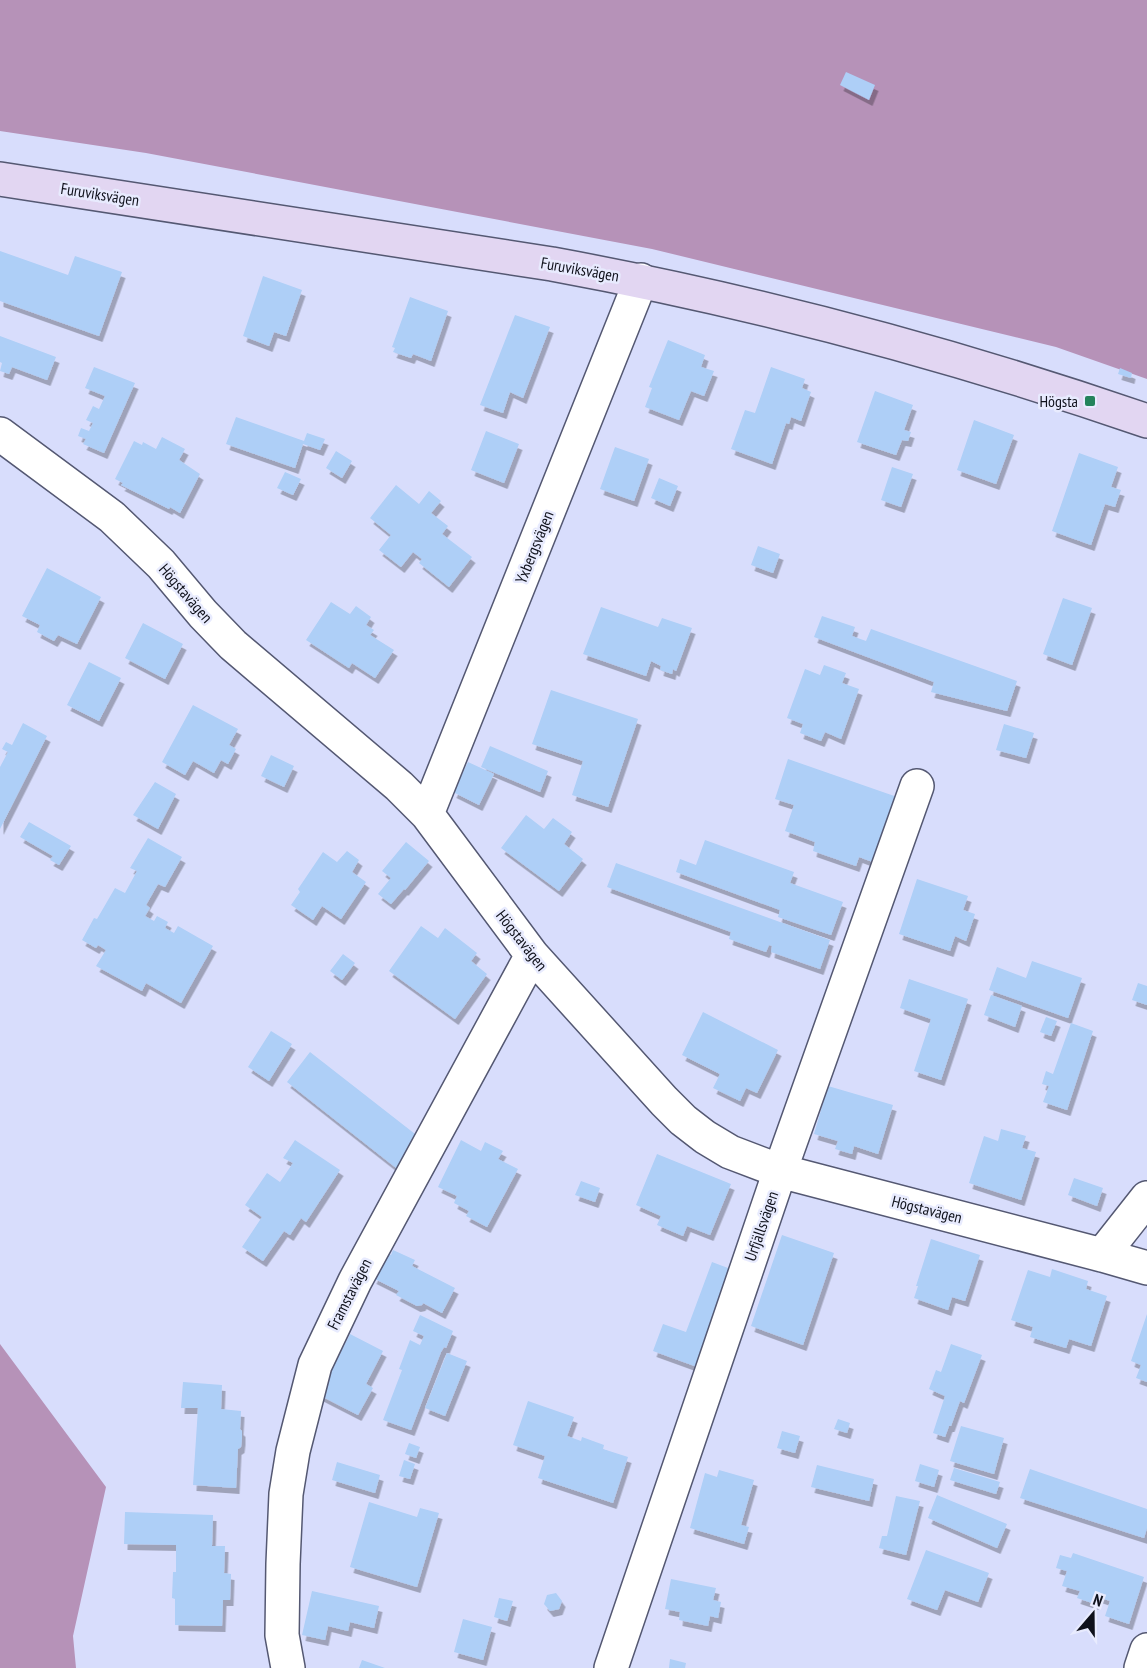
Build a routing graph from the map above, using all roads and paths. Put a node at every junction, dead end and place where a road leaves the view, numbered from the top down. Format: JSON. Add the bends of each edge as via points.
{"nodes":[{"id":1,"x":0,"y":179,"type":"edge"},
{"id":2,"x":641,"y":280,"type":"junction"},
{"id":3,"x":1147,"y":421,"type":"edge"},
{"id":4,"x":0,"y":434,"type":"edge"},
{"id":5,"x":917,"y":786,"type":"dead end"},
{"id":6,"x":427,"y":813,"type":"junction"},
{"id":7,"x":532,"y":955,"type":"junction"},
{"id":8,"x":780,"y":1171,"type":"junction"},
{"id":9,"x":1147,"y":1198,"type":"edge"},
{"id":10,"x":1102,"y":1255,"type":"junction"},
{"id":11,"x":1147,"y":1268,"type":"edge"},
{"id":12,"x":1147,"y":1650,"type":"edge"},
{"id":13,"x":288,"y":1668,"type":"edge"},
{"id":14,"x":611,"y":1668,"type":"edge"},
{"id":15,"x":1141,"y":1668,"type":"edge"}],
"edges":[{"from":1,"to":2,"type":"main road","name":"Furuviksvägen"},
{"from":2,"to":3,"type":"main road","name":"Furuviksvägen","via":[[931,353]]},
{"from":2,"to":6,"type":"street","name":"Yxbergsvägen"},
{"from":4,"to":6,"type":"street","name":"Högstavägen","via":[[112,517],[161,564],[233,645]]},
{"from":5,"to":8,"type":"street","name":"Urfjällsvägen"},
{"from":6,"to":7,"type":"street","name":"Högstavägen"},
{"from":7,"to":8,"type":"street","name":"Högstavägen","via":[[683,1120],[730,1152]]},
{"from":7,"to":13,"type":"street","name":"Framstavägen","via":[[355,1281],[310,1381],[286,1494],[282,1635]]},
{"from":8,"to":10,"type":"street","name":"Högstavägen"},
{"from":8,"to":14,"type":"street","name":"Urfjällsvägen"},
{"from":9,"to":10,"type":"street"},
{"from":10,"to":11,"type":"street","name":"Högstavägen"},
{"from":12,"to":15,"type":"street"}]}
